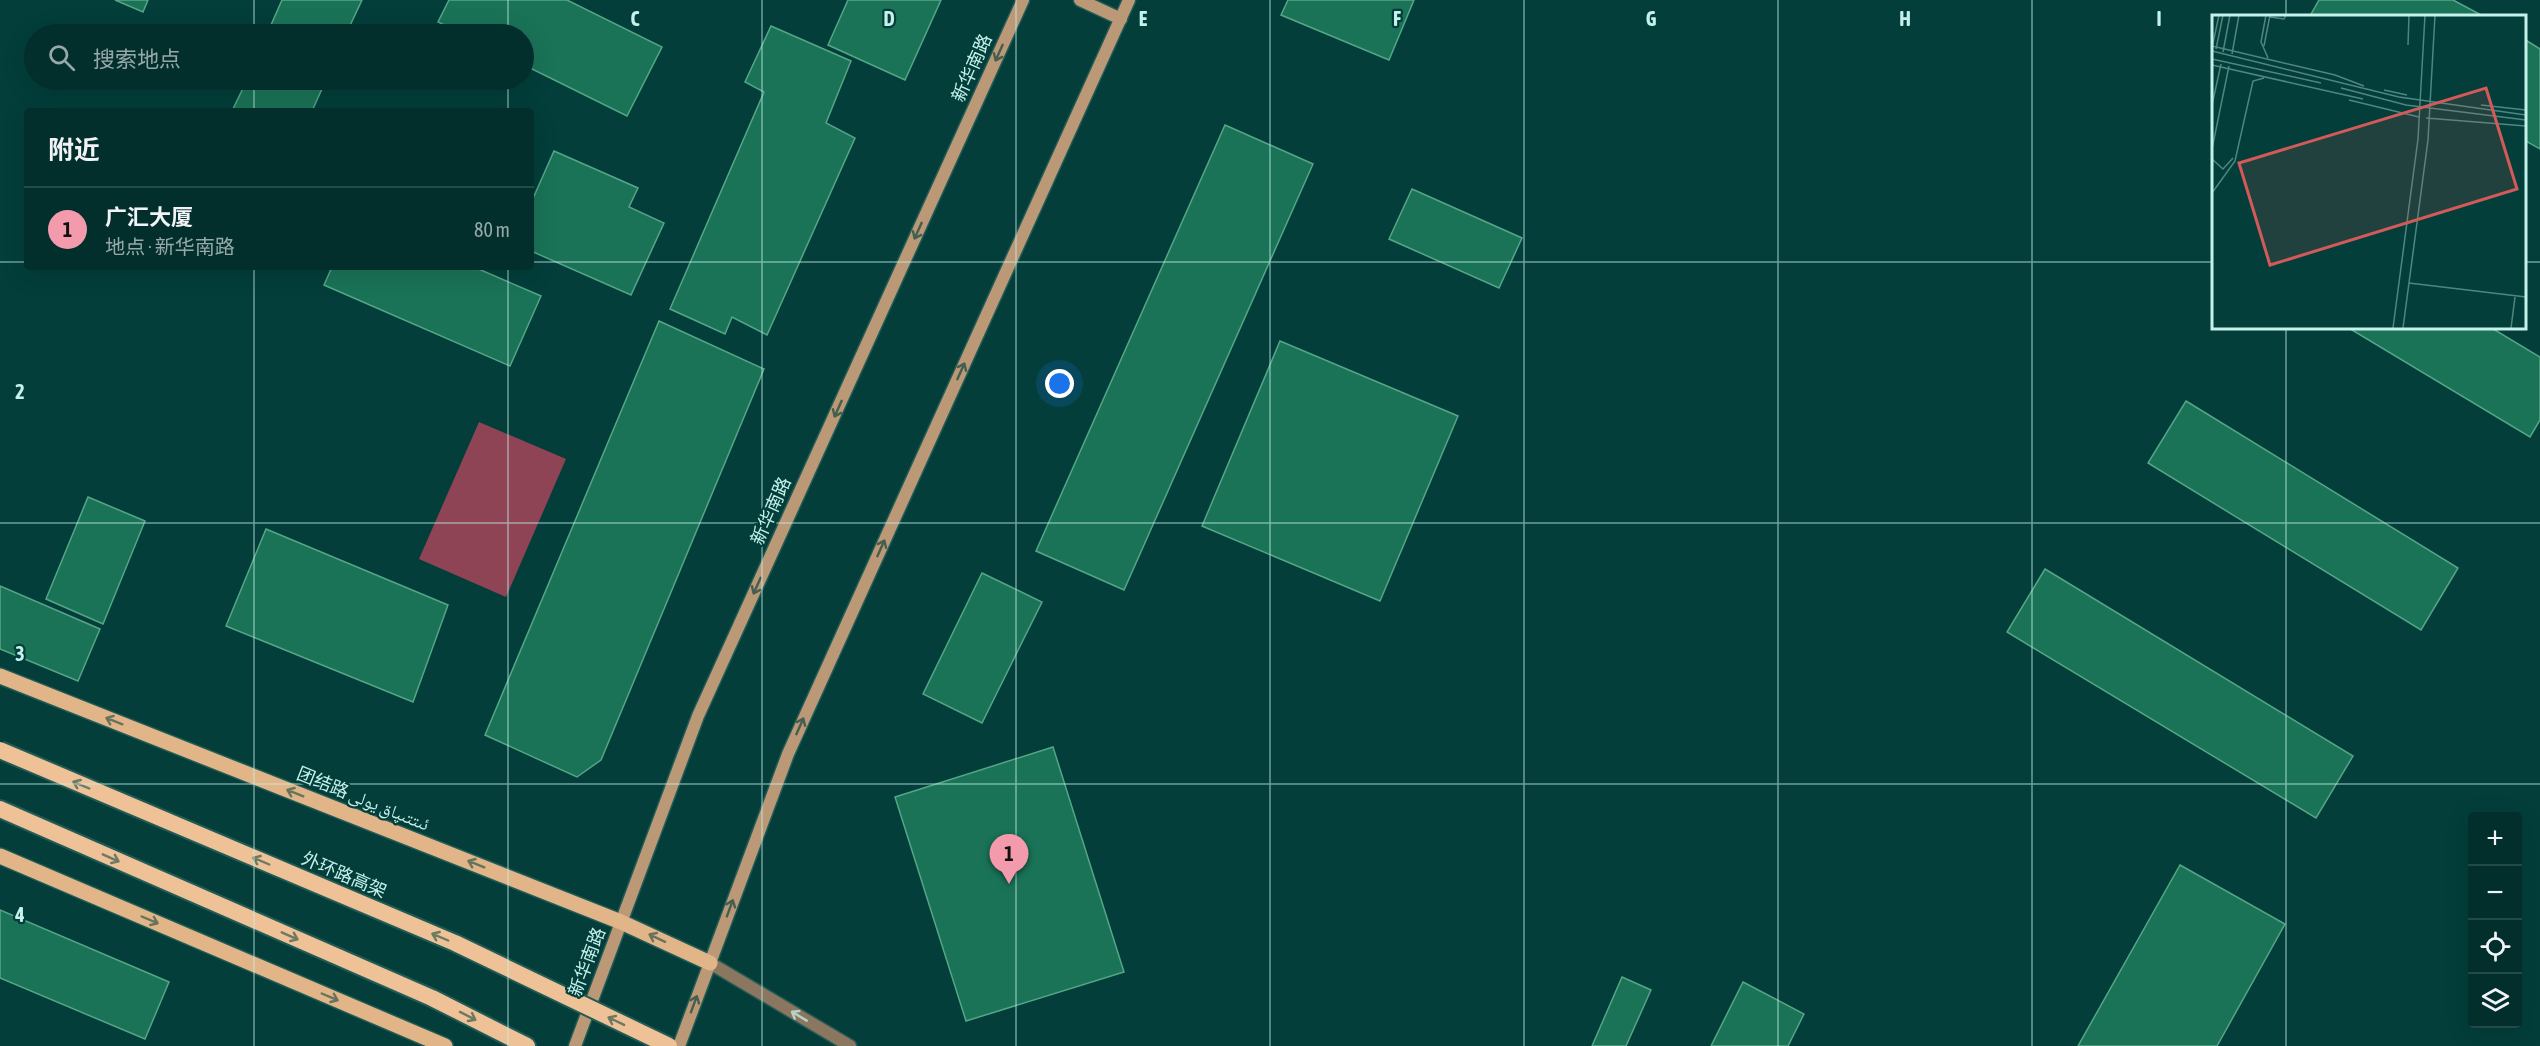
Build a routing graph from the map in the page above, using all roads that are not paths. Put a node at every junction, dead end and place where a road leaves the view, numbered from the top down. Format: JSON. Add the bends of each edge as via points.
{"nodes":[{"id":1,"x":1023,"y":0,"type":"edge"},
{"id":2,"x":1080,"y":0,"type":"edge"},
{"id":3,"x":1129,"y":0,"type":"edge"},
{"id":4,"x":1120,"y":19,"type":"junction"},
{"id":5,"x":0,"y":676,"type":"edge"},
{"id":6,"x":0,"y":750,"type":"edge"},
{"id":7,"x":0,"y":809,"type":"edge"},
{"id":8,"x":0,"y":856,"type":"edge"},
{"id":9,"x":621,"y":922,"type":"junction"},
{"id":10,"x":710,"y":963,"type":"junction"},
{"id":11,"x":445,"y":1046,"type":"edge"},
{"id":12,"x":527,"y":1046,"type":"edge"},
{"id":13,"x":575,"y":1046,"type":"edge"},
{"id":14,"x":669,"y":1046,"type":"edge"},
{"id":15,"x":679,"y":1046,"type":"edge"},
{"id":16,"x":850,"y":1046,"type":"edge"}],
"edges":[{"from":1,"to":9,"type":"main road","name":"新华南路","one_way":true,"via":[[698,716]]},
{"from":2,"to":4,"type":"main road"},
{"from":3,"to":4,"type":"main road"},
{"from":10,"to":4,"type":"main road","one_way":true,"via":[[788,754]]},
{"from":9,"to":5,"type":"main road","name":"团结路 ئىتتىپاق يولى","one_way":true},
{"from":14,"to":6,"type":"highway","name":"外环路高架","one_way":true,"bridge":true,"via":[[454,943]]},
{"from":7,"to":12,"type":"highway","one_way":true,"via":[[432,998]]},
{"from":8,"to":11,"type":"main road","one_way":true},
{"from":10,"to":9,"type":"main road","name":"团结路 ئىتتىپاق يولى","one_way":true},
{"from":9,"to":13,"type":"main road","name":"新华南路"},
{"from":15,"to":10,"type":"main road","one_way":true},
{"from":16,"to":10,"type":"street","one_way":true}]}
